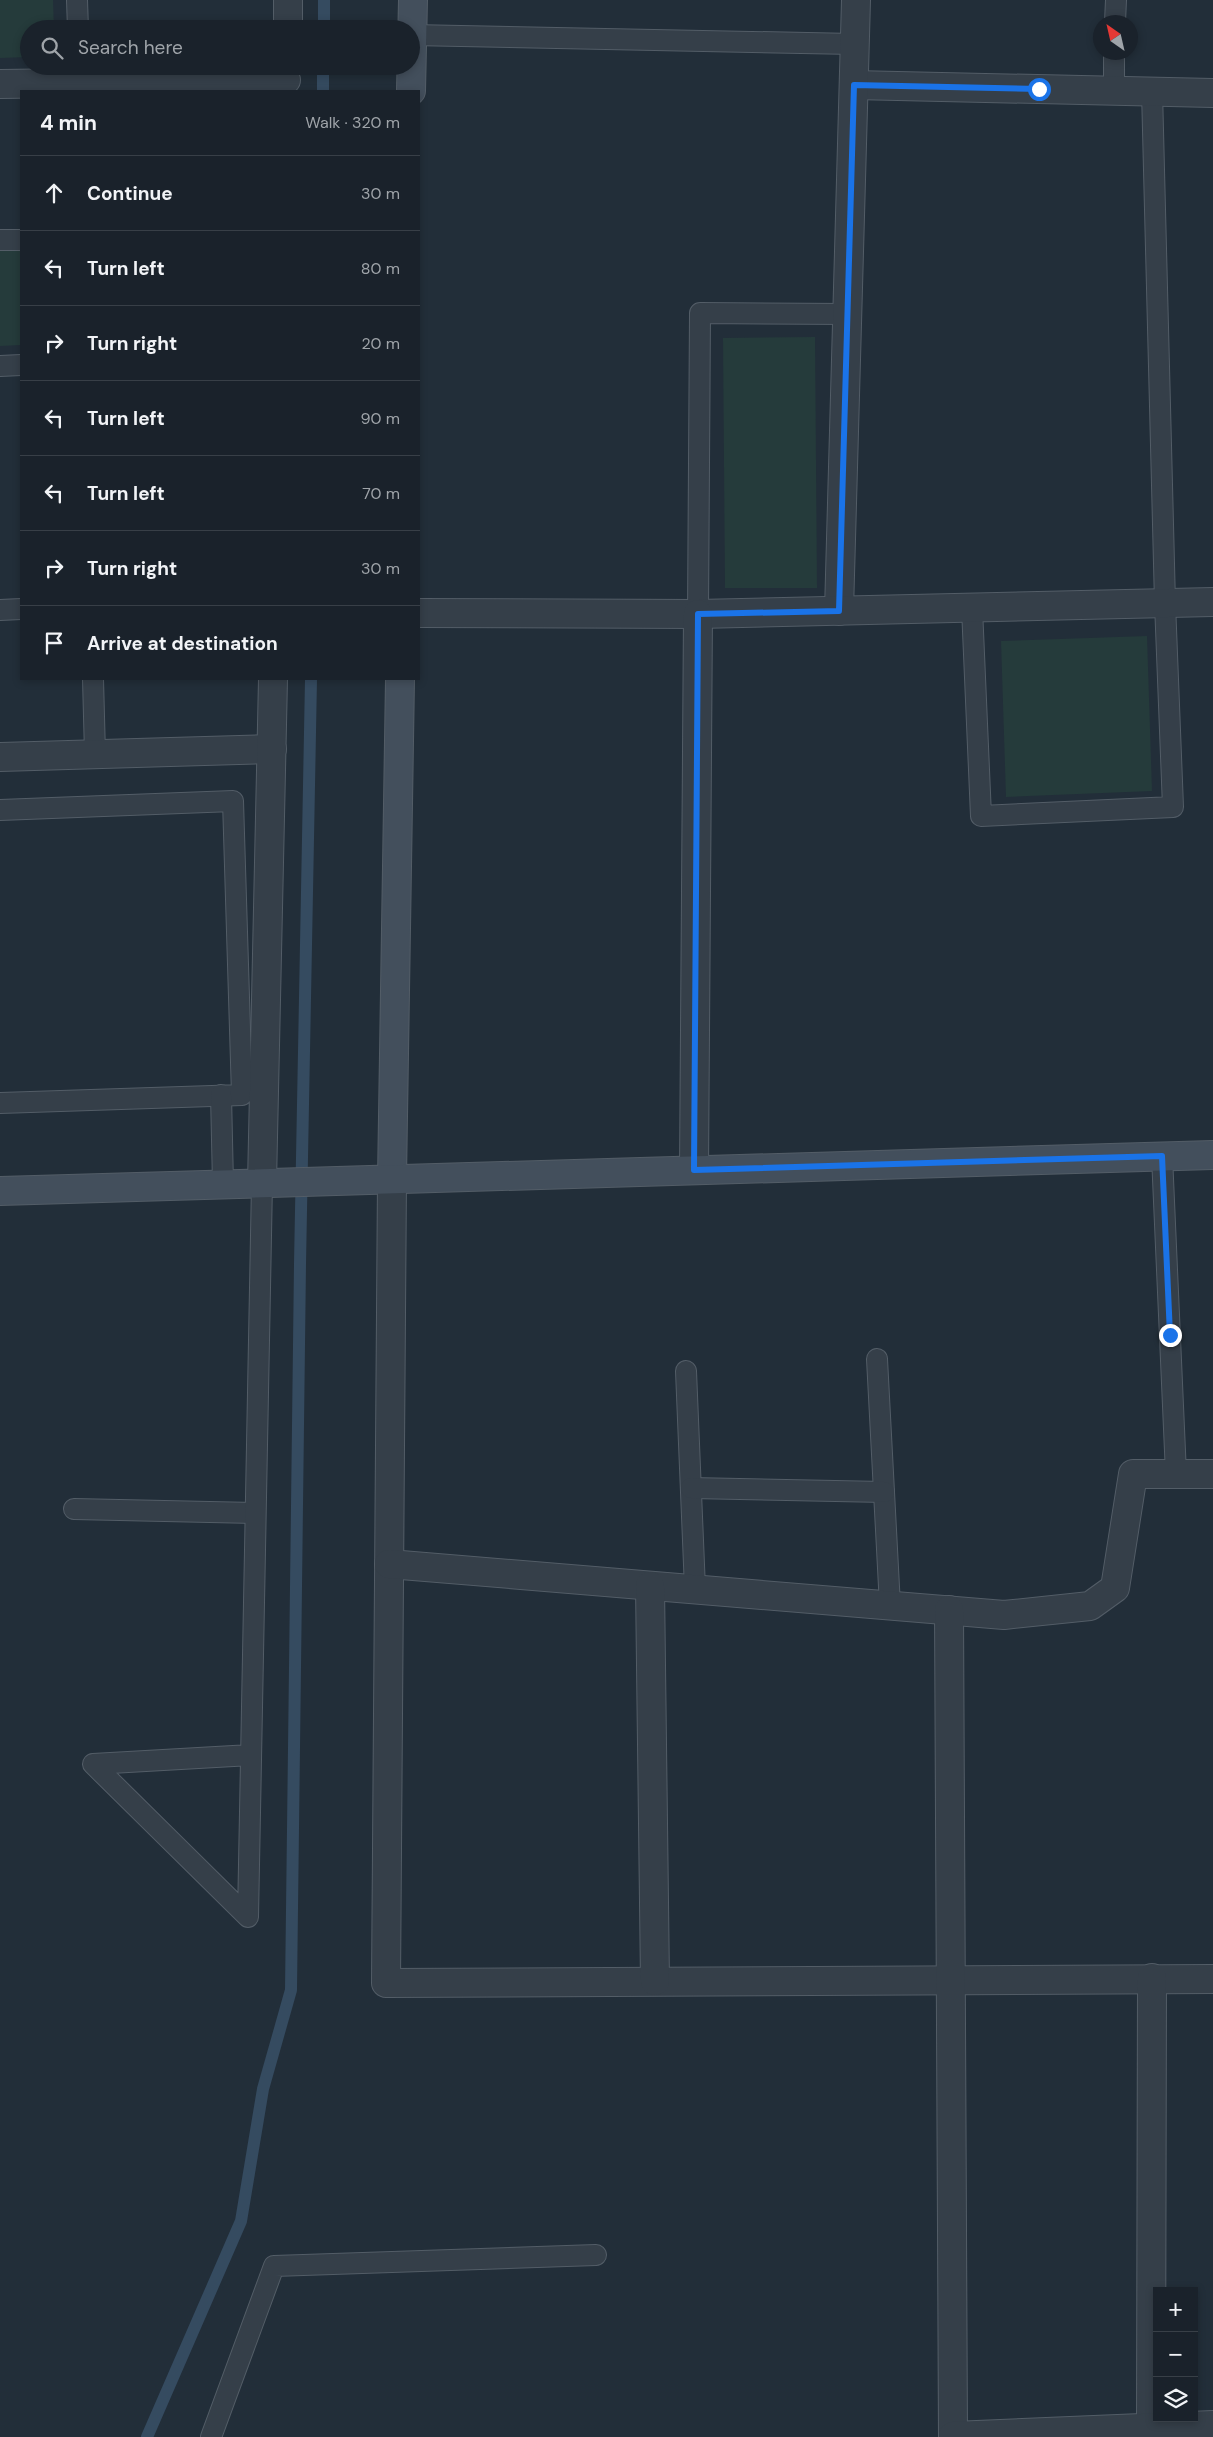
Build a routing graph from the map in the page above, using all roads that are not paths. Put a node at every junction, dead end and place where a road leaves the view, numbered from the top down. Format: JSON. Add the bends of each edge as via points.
{"nodes":[{"id":1,"x":77,"y":0,"type":"edge"},
{"id":2,"x":288,"y":0,"type":"edge"},
{"id":3,"x":413,"y":0,"type":"edge"},
{"id":4,"x":856,"y":0,"type":"edge"},
{"id":5,"x":1116,"y":0,"type":"edge"},
{"id":6,"x":1115,"y":15,"type":"edge"},
{"id":7,"x":78,"y":20,"type":"edge"},
{"id":8,"x":288,"y":20,"type":"edge"},
{"id":9,"x":412,"y":20,"type":"edge"},
{"id":10,"x":420,"y":35,"type":"edge"},
{"id":11,"x":854,"y":44,"type":"junction"},
{"id":12,"x":1114,"y":60,"type":"edge"},
{"id":13,"x":80,"y":75,"type":"edge"},
{"id":14,"x":411,"y":75,"type":"edge"},
{"id":15,"x":286,"y":79,"type":"edge"},
{"id":16,"x":0,"y":84,"type":"edge"},
{"id":17,"x":854,"y":85,"type":"junction"},
{"id":18,"x":411,"y":90,"type":"edge"},
{"id":19,"x":1114,"y":91,"type":"junction"},
{"id":20,"x":1152,"y":91,"type":"junction"},
{"id":21,"x":1213,"y":92,"type":"edge"},
{"id":22,"x":0,"y":240,"type":"edge"},
{"id":23,"x":20,"y":240,"type":"edge"},
{"id":24,"x":848,"y":314,"type":"junction"},
{"id":25,"x":20,"y":365,"type":"edge"},
{"id":26,"x":0,"y":366,"type":"edge"},
{"id":27,"x":1213,"y":602,"type":"edge"},
{"id":28,"x":1165,"y":603,"type":"junction"},
{"id":29,"x":972,"y":608,"type":"junction"},
{"id":30,"x":20,"y":609,"type":"edge"},
{"id":31,"x":0,"y":610,"type":"edge"},
{"id":32,"x":839,"y":611,"type":"junction"},
{"id":33,"x":420,"y":614,"type":"edge"},
{"id":34,"x":698,"y":614,"type":"junction"},
{"id":35,"x":94,"y":680,"type":"edge"},
{"id":36,"x":273,"y":680,"type":"edge"},
{"id":37,"x":400,"y":680,"type":"edge"},
{"id":38,"x":272,"y":749,"type":"junction"},
{"id":39,"x":95,"y":754,"type":"junction"},
{"id":40,"x":0,"y":757,"type":"edge"},
{"id":41,"x":0,"y":810,"type":"edge"},
{"id":42,"x":221,"y":1095,"type":"junction"},
{"id":43,"x":0,"y":1103,"type":"edge"},
{"id":44,"x":1213,"y":1154,"type":"edge"},
{"id":45,"x":1162,"y":1156,"type":"junction"},
{"id":46,"x":694,"y":1170,"type":"junction"},
{"id":47,"x":392,"y":1179,"type":"junction"},
{"id":48,"x":272,"y":1183,"type":"junction"},
{"id":49,"x":223,"y":1184,"type":"junction"},
{"id":50,"x":0,"y":1191,"type":"edge"},
{"id":51,"x":877,"y":1359,"type":"dead end"},
{"id":52,"x":686,"y":1371,"type":"dead end"},
{"id":53,"x":1176,"y":1474,"type":"junction"},
{"id":54,"x":1213,"y":1474,"type":"edge"},
{"id":55,"x":691,"y":1488,"type":"junction"},
{"id":56,"x":884,"y":1492,"type":"junction"},
{"id":57,"x":74,"y":1509,"type":"dead end"},
{"id":58,"x":256,"y":1512,"type":"junction"},
{"id":59,"x":389,"y":1564,"type":"junction"},
{"id":60,"x":650,"y":1586,"type":"junction"},
{"id":61,"x":694,"y":1589,"type":"junction"},
{"id":62,"x":890,"y":1606,"type":"junction"},
{"id":63,"x":948,"y":1610,"type":"junction"},
{"id":64,"x":251,"y":1754,"type":"junction"},
{"id":65,"x":1152,"y":1978,"type":"junction"},
{"id":66,"x":1213,"y":1978,"type":"edge"},
{"id":67,"x":950,"y":1980,"type":"junction"},
{"id":68,"x":655,"y":1981,"type":"junction"},
{"id":69,"x":596,"y":2255,"type":"dead end"},
{"id":70,"x":1213,"y":2425,"type":"edge"},
{"id":71,"x":1151,"y":2427,"type":"junction"},
{"id":72,"x":212,"y":2437,"type":"edge"},
{"id":73,"x":953,"y":2437,"type":"edge"}],
"edges":[{"from":1,"to":7,"type":"lane"},
{"from":2,"to":8,"type":"street"},
{"from":3,"to":9,"type":"street"},
{"from":4,"to":11,"type":"street"},
{"from":5,"to":6,"type":"lane"},
{"from":10,"to":11,"type":"lane"},
{"from":11,"to":17,"type":"street"},
{"from":12,"to":19,"type":"lane"},
{"from":13,"to":15,"type":"street"},
{"from":13,"to":16,"type":"street"},
{"from":14,"to":18,"type":"street"},
{"from":17,"to":19,"type":"street"},
{"from":17,"to":24,"type":"street"},
{"from":19,"to":20,"type":"street"},
{"from":20,"to":21,"type":"street"},
{"from":20,"to":28,"type":"lane"},
{"from":22,"to":23,"type":"lane"},
{"from":24,"to":32,"type":"street"},
{"from":24,"to":34,"type":"lane","via":[[700,313]]},
{"from":25,"to":26,"type":"lane"},
{"from":27,"to":28,"type":"street"},
{"from":28,"to":29,"type":"street"},
{"from":28,"to":29,"type":"lane","via":[[1173,807],[981,816]]},
{"from":29,"to":32,"type":"street"},
{"from":30,"to":31,"type":"lane"},
{"from":32,"to":34,"type":"street"},
{"from":33,"to":34,"type":"street"},
{"from":34,"to":46,"type":"street"},
{"from":35,"to":39,"type":"lane"},
{"from":36,"to":38,"type":"street"},
{"from":37,"to":47,"type":"street"},
{"from":38,"to":39,"type":"street"},
{"from":38,"to":48,"type":"street"},
{"from":39,"to":40,"type":"street"},
{"from":41,"to":42,"type":"lane","via":[[232,801],[242,1095]]},
{"from":42,"to":43,"type":"lane"},
{"from":42,"to":49,"type":"lane"},
{"from":44,"to":45,"type":"street"},
{"from":45,"to":46,"type":"street"},
{"from":45,"to":53,"type":"lane"},
{"from":46,"to":47,"type":"street"},
{"from":47,"to":48,"type":"street"},
{"from":47,"to":59,"type":"street"},
{"from":48,"to":49,"type":"street"},
{"from":48,"to":58,"type":"lane"},
{"from":49,"to":50,"type":"street"},
{"from":51,"to":56,"type":"lane"},
{"from":52,"to":55,"type":"lane"},
{"from":53,"to":54,"type":"street"},
{"from":53,"to":63,"type":"street","via":[[1133,1474],[1116,1588],[1090,1606],[1004,1615]]},
{"from":55,"to":56,"type":"lane"},
{"from":55,"to":61,"type":"lane"},
{"from":56,"to":62,"type":"lane"},
{"from":57,"to":58,"type":"lane"},
{"from":58,"to":64,"type":"lane"},
{"from":59,"to":60,"type":"street"},
{"from":59,"to":68,"type":"street","via":[[386,1982]]},
{"from":60,"to":61,"type":"street"},
{"from":60,"to":68,"type":"street"},
{"from":61,"to":62,"type":"street"},
{"from":62,"to":63,"type":"street"},
{"from":63,"to":67,"type":"street"},
{"from":64,"to":64,"type":"lane","via":[[93,1764],[248,1917],[248,1908]]},
{"from":65,"to":66,"type":"street"},
{"from":65,"to":67,"type":"street"},
{"from":65,"to":71,"type":"street"},
{"from":67,"to":68,"type":"street"},
{"from":67,"to":73,"type":"street"},
{"from":69,"to":72,"type":"lane","via":[[274,2266]]},
{"from":70,"to":71,"type":"street"},
{"from":71,"to":73,"type":"street"}]}
